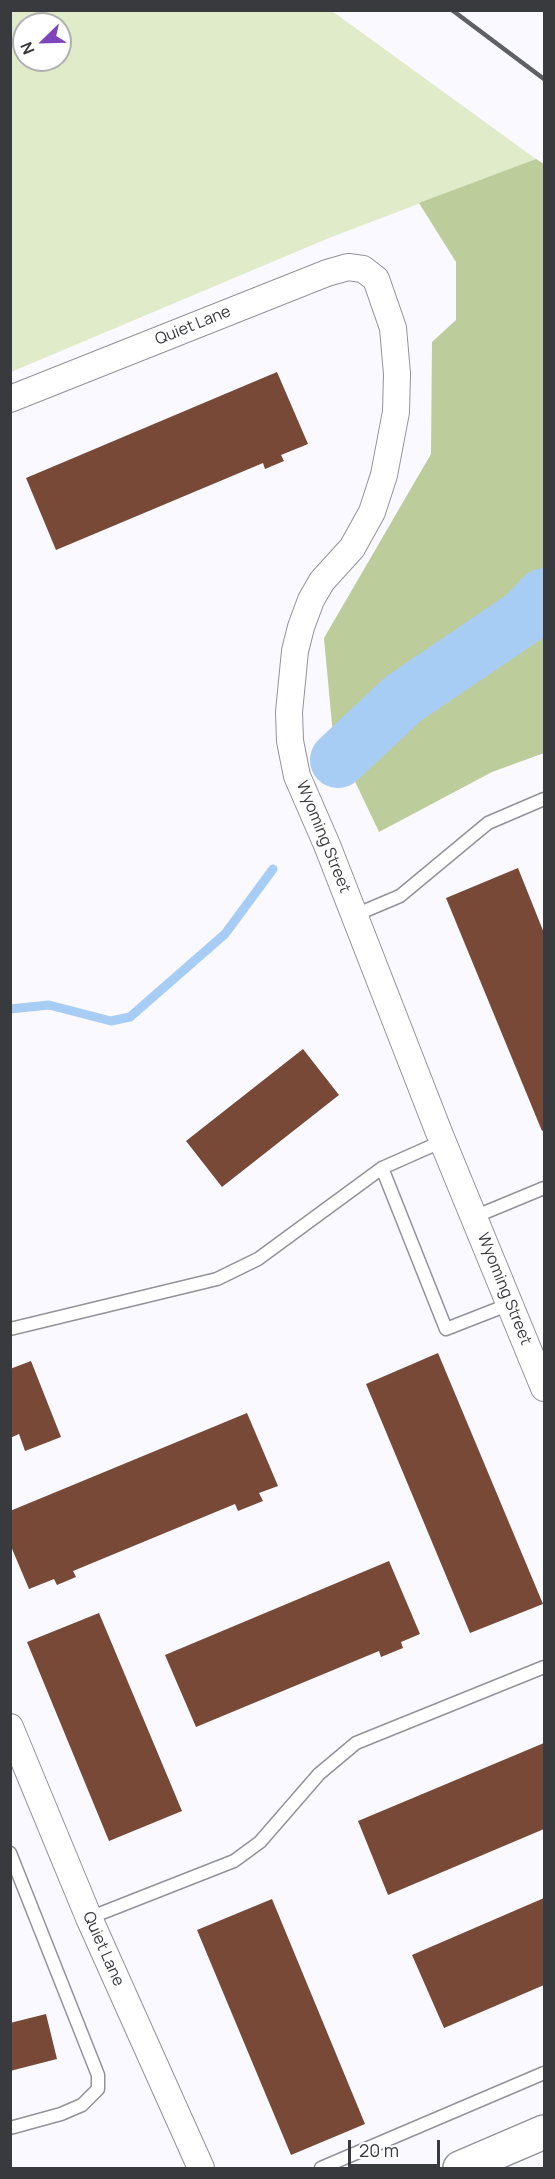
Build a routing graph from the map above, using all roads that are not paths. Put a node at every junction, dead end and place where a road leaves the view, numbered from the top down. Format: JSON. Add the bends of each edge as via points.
{"nodes":[{"id":1,"x":376,"y":279,"type":"joint"},
{"id":2,"x":10,"y":399,"type":"edge"},
{"id":3,"x":544,"y":799,"type":"edge"},
{"id":4,"x":355,"y":915,"type":"junction"},
{"id":5,"x":443,"y":1141,"type":"junction"},
{"id":6,"x":382,"y":1168,"type":"junction"},
{"id":7,"x":544,"y":1188,"type":"edge"},
{"id":8,"x":474,"y":1216,"type":"junction"},
{"id":9,"x":510,"y":1304,"type":"junction"},
{"id":10,"x":10,"y":1329,"type":"edge"},
{"id":11,"x":544,"y":1388,"type":"edge"},
{"id":12,"x":544,"y":1667,"type":"edge"},
{"id":13,"x":10,"y":1727,"type":"edge"},
{"id":14,"x":10,"y":1853,"type":"edge"},
{"id":15,"x":89,"y":1918,"type":"junction"},
{"id":16,"x":544,"y":2073,"type":"edge"},
{"id":17,"x":10,"y":2128,"type":"edge"},
{"id":18,"x":544,"y":2132,"type":"edge"},
{"id":19,"x":201,"y":2169,"type":"edge"},
{"id":20,"x":321,"y":2169,"type":"edge"},
{"id":21,"x":460,"y":2169,"type":"edge"}],
"edges":[{"from":1,"to":2,"type":"street","name":"Quiet Lane","via":[[363,269],[348,267],[327,273]]},
{"from":1,"to":4,"type":"street","name":"Wyoming Street","via":[[393,328],[398,374],[396,412],[384,475],[372,512],[352,548],[322,581],[311,600],[295,651],[289,712],[297,776]]},
{"from":3,"to":4,"type":"lane","via":[[488,823],[400,896]]},
{"from":4,"to":5,"type":"street","name":"Wyoming Street"},
{"from":5,"to":6,"type":"lane"},
{"from":5,"to":8,"type":"street","name":"Wyoming Street"},
{"from":6,"to":9,"type":"lane","via":[[446,1329]]},
{"from":6,"to":10,"type":"lane","via":[[258,1259],[217,1279]]},
{"from":7,"to":8,"type":"lane"},
{"from":8,"to":9,"type":"street","name":"Wyoming Street"},
{"from":9,"to":11,"type":"street","name":"Wyoming Street"},
{"from":12,"to":15,"type":"lane","via":[[356,1743],[319,1774],[260,1842],[234,1861]]},
{"from":13,"to":15,"type":"street","name":"Quiet Lane"},
{"from":14,"to":17,"type":"lane","via":[[98,2075],[98,2089],[82,2105]]},
{"from":15,"to":19,"type":"street","name":"Quiet Lane"},
{"from":16,"to":20,"type":"lane"},
{"from":18,"to":21,"type":"main road"}]}
